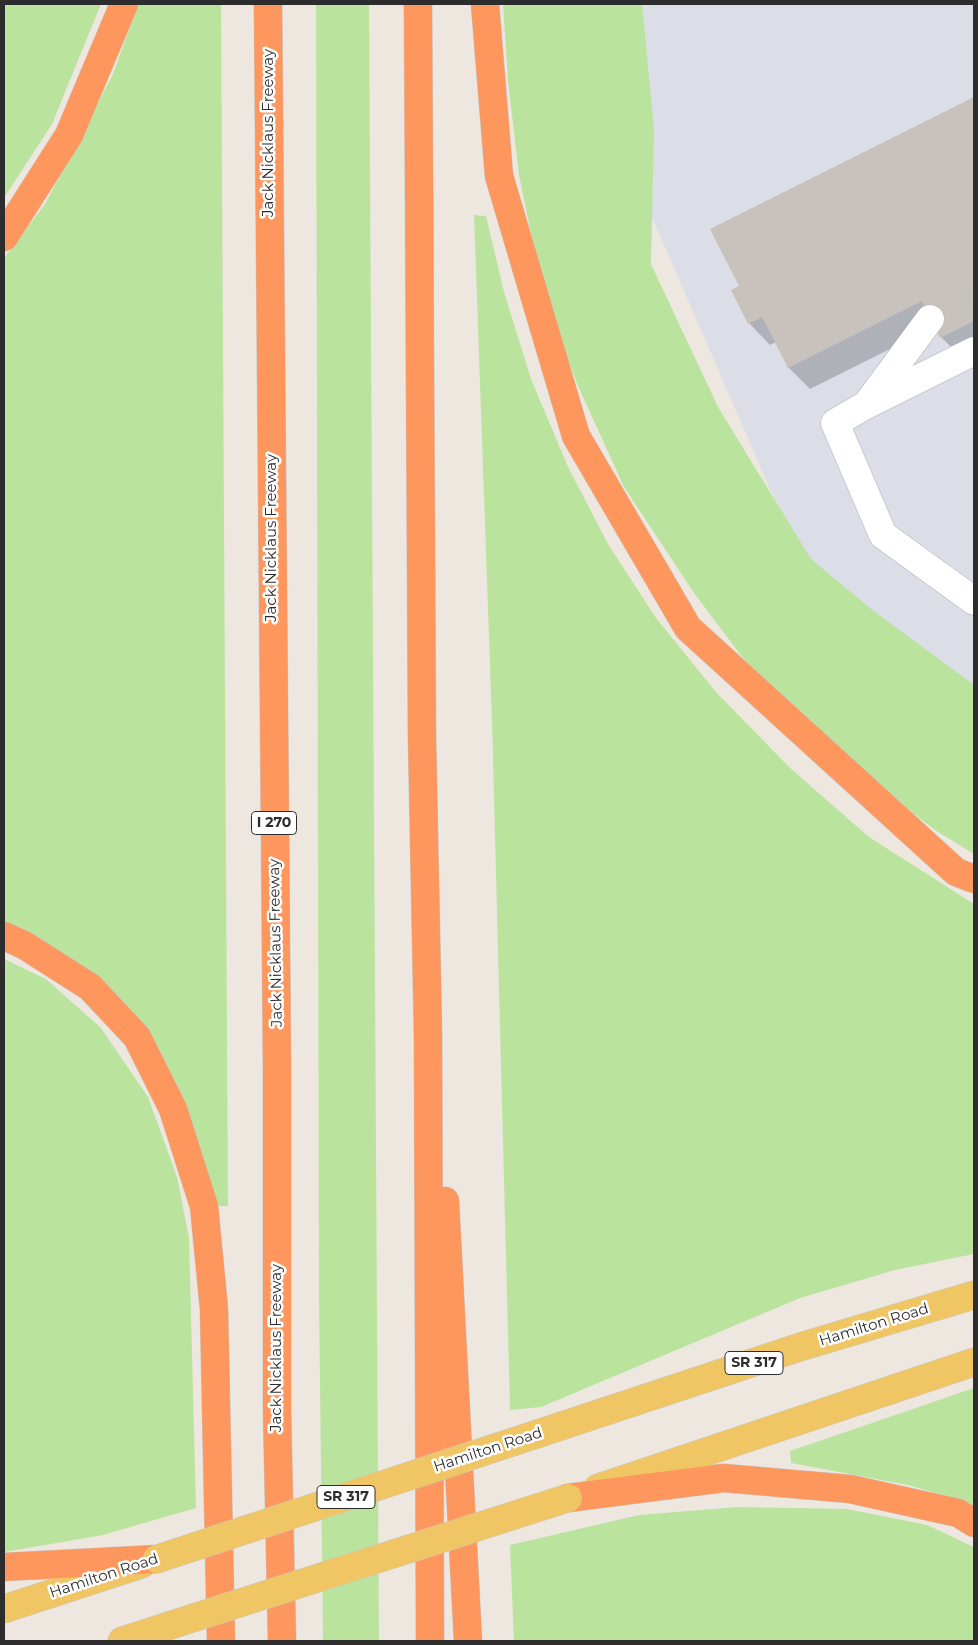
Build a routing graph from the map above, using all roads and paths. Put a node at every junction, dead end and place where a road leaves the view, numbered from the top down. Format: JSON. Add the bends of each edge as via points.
{"nodes":[{"id":1,"x":124,"y":4,"type":"edge"},
{"id":2,"x":268,"y":4,"type":"edge"},
{"id":3,"x":418,"y":4,"type":"edge"},
{"id":4,"x":485,"y":4,"type":"edge"},
{"id":5,"x":4,"y":237,"type":"edge"},
{"id":6,"x":930,"y":319,"type":"tunnel mouth"},
{"id":7,"x":974,"y":351,"type":"edge"},
{"id":8,"x":866,"y":405,"type":"junction"},
{"id":9,"x":974,"y":601,"type":"edge"},
{"id":10,"x":422,"y":737,"type":"junction"},
{"id":11,"x":974,"y":878,"type":"edge"},
{"id":12,"x":4,"y":936,"type":"edge"},
{"id":13,"x":974,"y":1294,"type":"edge"},
{"id":14,"x":974,"y":1362,"type":"edge"},
{"id":15,"x":568,"y":1498,"type":"junction"},
{"id":16,"x":974,"y":1523,"type":"edge"},
{"id":17,"x":158,"y":1559,"type":"junction"},
{"id":18,"x":4,"y":1567,"type":"edge"},
{"id":19,"x":4,"y":1609,"type":"edge"},
{"id":20,"x":122,"y":1641,"type":"edge"},
{"id":21,"x":221,"y":1641,"type":"edge"},
{"id":22,"x":282,"y":1641,"type":"edge"},
{"id":23,"x":430,"y":1641,"type":"edge"},
{"id":24,"x":468,"y":1641,"type":"edge"}],
"edges":[{"from":1,"to":5,"type":"highway","via":[[69,135]]},
{"from":2,"to":22,"type":"highway","name":"Jack Nicklaus Freeway","number":"I 270","via":[[277,1409]]},
{"from":3,"to":10,"type":"highway"},
{"from":4,"to":11,"type":"highway","via":[[499,176],[576,436],[688,628],[956,872]]},
{"from":6,"to":8,"type":"lane"},
{"from":7,"to":8,"type":"lane"},
{"from":8,"to":9,"type":"lane","via":[[835,423],[883,535]]},
{"from":10,"to":23,"type":"highway","via":[[428,1035]]},
{"from":10,"to":24,"type":"highway"},
{"from":12,"to":21,"type":"highway","via":[[90,987],[137,1037],[173,1110],[204,1206],[214,1309]]},
{"from":13,"to":17,"type":"main road","name":"Hamilton Road","number":"SR 317","bridge":true,"via":[[800,1347]]},
{"from":14,"to":15,"type":"main road"},
{"from":15,"to":16,"type":"highway","via":[[724,1478],[850,1489],[958,1513]]},
{"from":15,"to":20,"type":"main road","bridge":true},
{"from":17,"to":18,"type":"highway"},
{"from":17,"to":19,"type":"main road","name":"Hamilton Road","number":"SR 317"}]}
